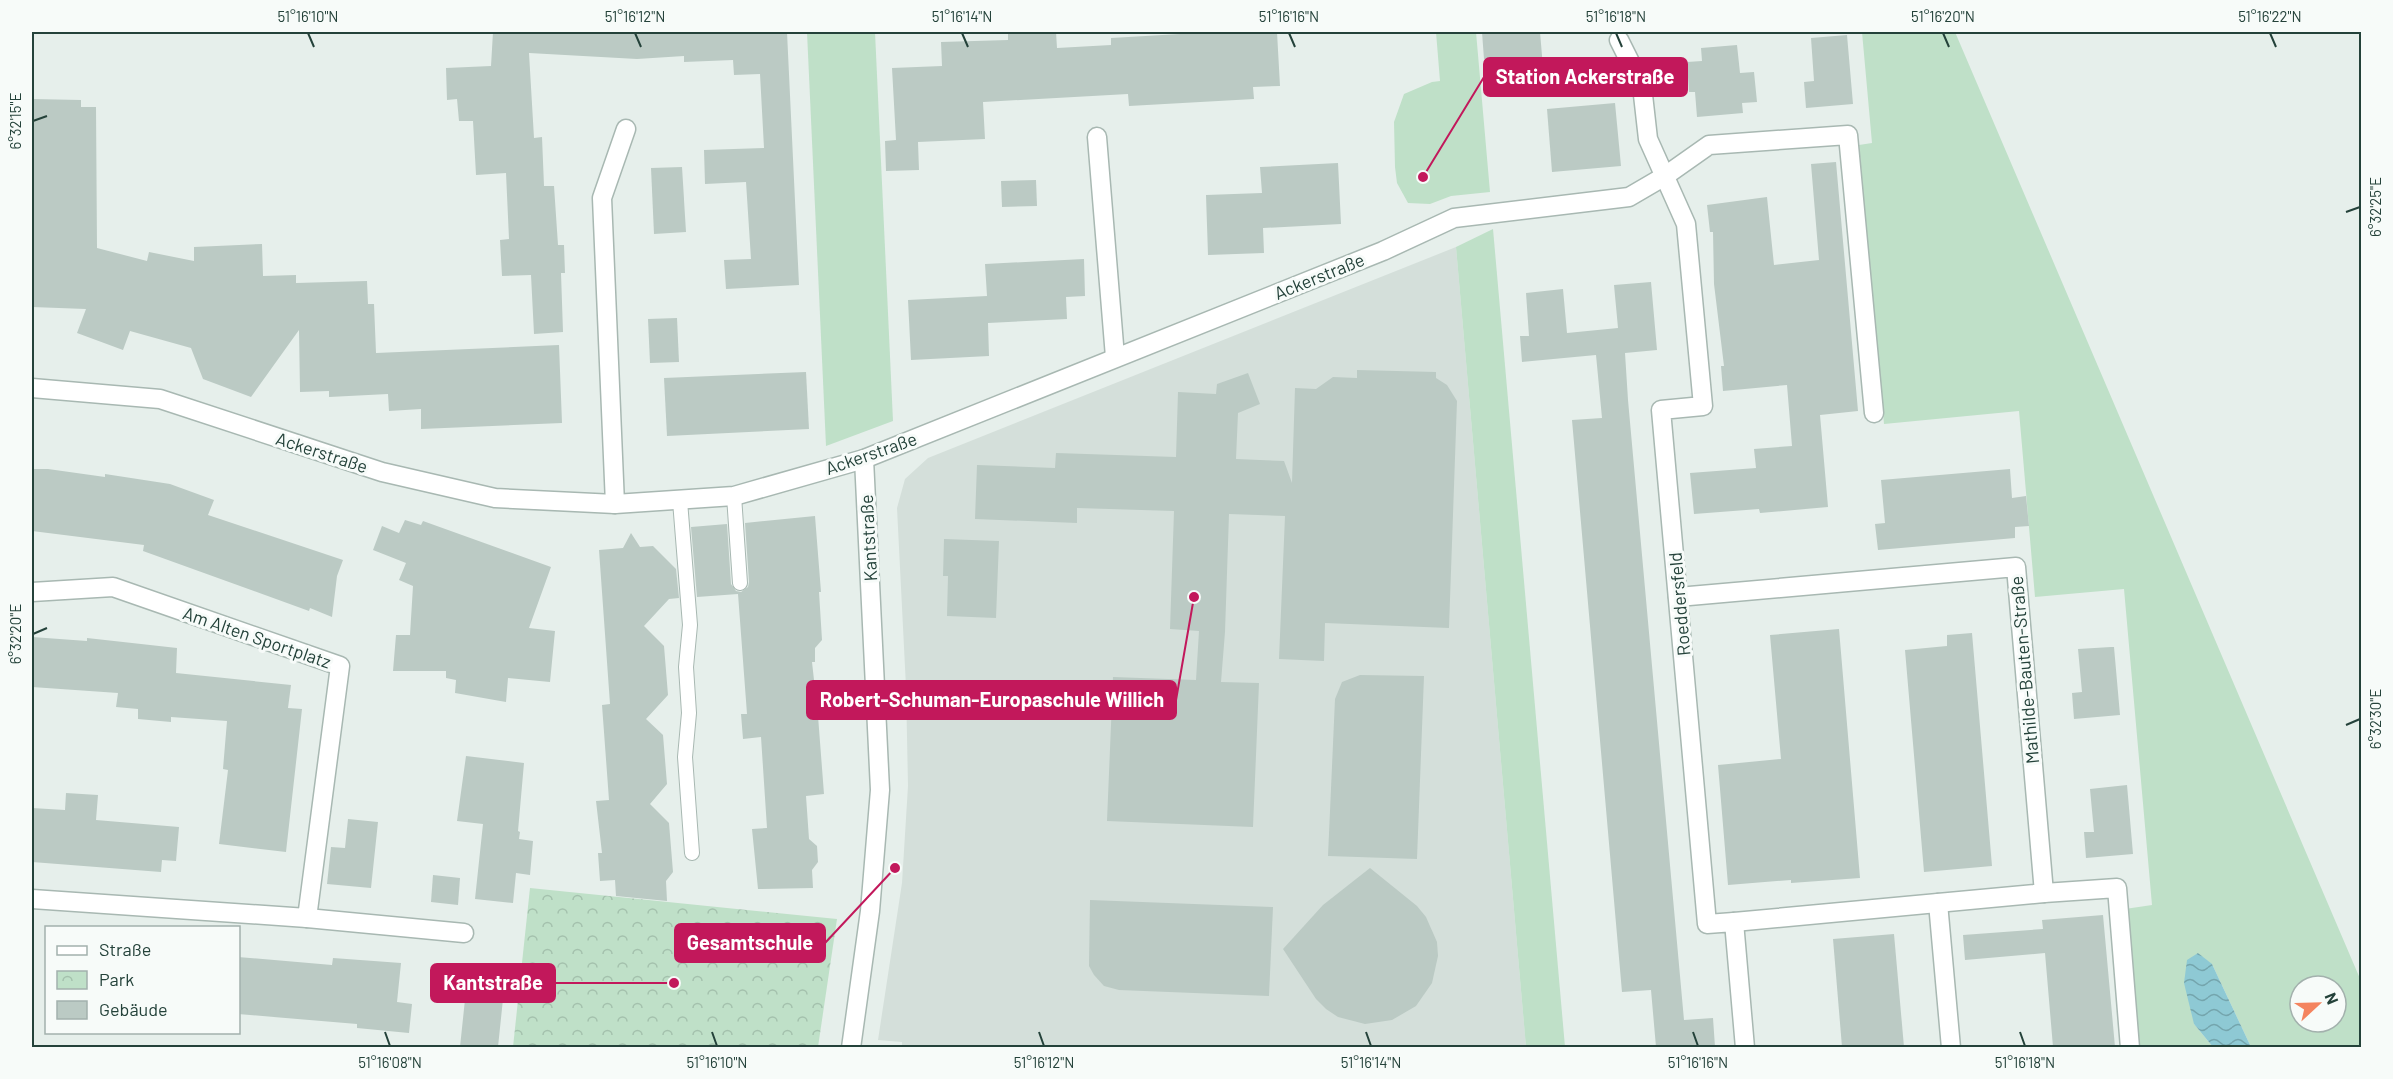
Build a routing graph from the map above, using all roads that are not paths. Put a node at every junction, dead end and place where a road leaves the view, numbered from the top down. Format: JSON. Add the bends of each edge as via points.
{"nodes":[{"id":1,"x":1618,"y":40,"type":"dead end"},
{"id":2,"x":626,"y":129,"type":"dead end"},
{"id":3,"x":1097,"y":136,"type":"dead end"},
{"id":4,"x":1665,"y":176,"type":"junction"},
{"id":5,"x":1115,"y":357,"type":"junction"},
{"id":6,"x":32,"y":388,"type":"edge"},
{"id":7,"x":1874,"y":413,"type":"dead end"},
{"id":8,"x":864,"y":459,"type":"junction"},
{"id":9,"x":734,"y":496,"type":"junction"},
{"id":10,"x":680,"y":501,"type":"junction"},
{"id":11,"x":615,"y":504,"type":"junction"},
{"id":12,"x":740,"y":583,"type":"dead end"},
{"id":13,"x":32,"y":592,"type":"edge"},
{"id":14,"x":1678,"y":597,"type":"junction"},
{"id":15,"x":692,"y":853,"type":"dead end"},
{"id":16,"x":2044,"y":893,"type":"junction"},
{"id":17,"x":32,"y":899,"type":"edge"},
{"id":18,"x":1938,"y":903,"type":"junction"},
{"id":19,"x":307,"y":918,"type":"junction"},
{"id":20,"x":1734,"y":922,"type":"junction"},
{"id":21,"x":464,"y":933,"type":"dead end"},
{"id":22,"x":851,"y":1047,"type":"edge"},
{"id":23,"x":1745,"y":1047,"type":"edge"},
{"id":24,"x":1951,"y":1047,"type":"edge"},
{"id":25,"x":2130,"y":1047,"type":"edge"}],
"edges":[{"from":1,"to":4,"type":"street","name":"Roeddersfeld","via":[[1642,86],[1648,139]]},
{"from":2,"to":11,"type":"street","via":[[602,198]]},
{"from":3,"to":5,"type":"street"},
{"from":4,"to":5,"type":"street","name":"Ackerstraße","via":[[1629,197],[1454,218],[1383,251]]},
{"from":4,"to":7,"type":"street","via":[[1708,145],[1848,135]]},
{"from":4,"to":14,"type":"street","name":"Roeddersfeld","via":[[1686,224],[1703,406],[1661,410]]},
{"from":5,"to":8,"type":"street","name":"Ackerstraße"},
{"from":6,"to":11,"type":"street","name":"Ackerstraße","via":[[160,399],[382,472],[495,498]]},
{"from":8,"to":9,"type":"street","name":"Ackerstraße"},
{"from":8,"to":22,"type":"street","name":"Kantstraße","via":[[880,790],[870,911]]},
{"from":9,"to":10,"type":"street","name":"Ackerstraße"},
{"from":9,"to":12,"type":"lane"},
{"from":10,"to":11,"type":"street","name":"Ackerstraße"},
{"from":10,"to":15,"type":"lane","via":[[690,625],[685,757]]},
{"from":13,"to":19,"type":"street","name":"Am Alten Sportplatz","via":[[113,587],[340,666]]},
{"from":14,"to":16,"type":"street","name":"Mathilde-Bauten-Straße","via":[[2016,567]]},
{"from":14,"to":20,"type":"street","name":"Roeddersfeld","via":[[1707,924]]},
{"from":16,"to":18,"type":"street"},
{"from":16,"to":25,"type":"street","via":[[2117,888]]},
{"from":17,"to":19,"type":"street"},
{"from":18,"to":20,"type":"street"},
{"from":18,"to":24,"type":"street"},
{"from":19,"to":21,"type":"street"},
{"from":20,"to":23,"type":"street"}]}
